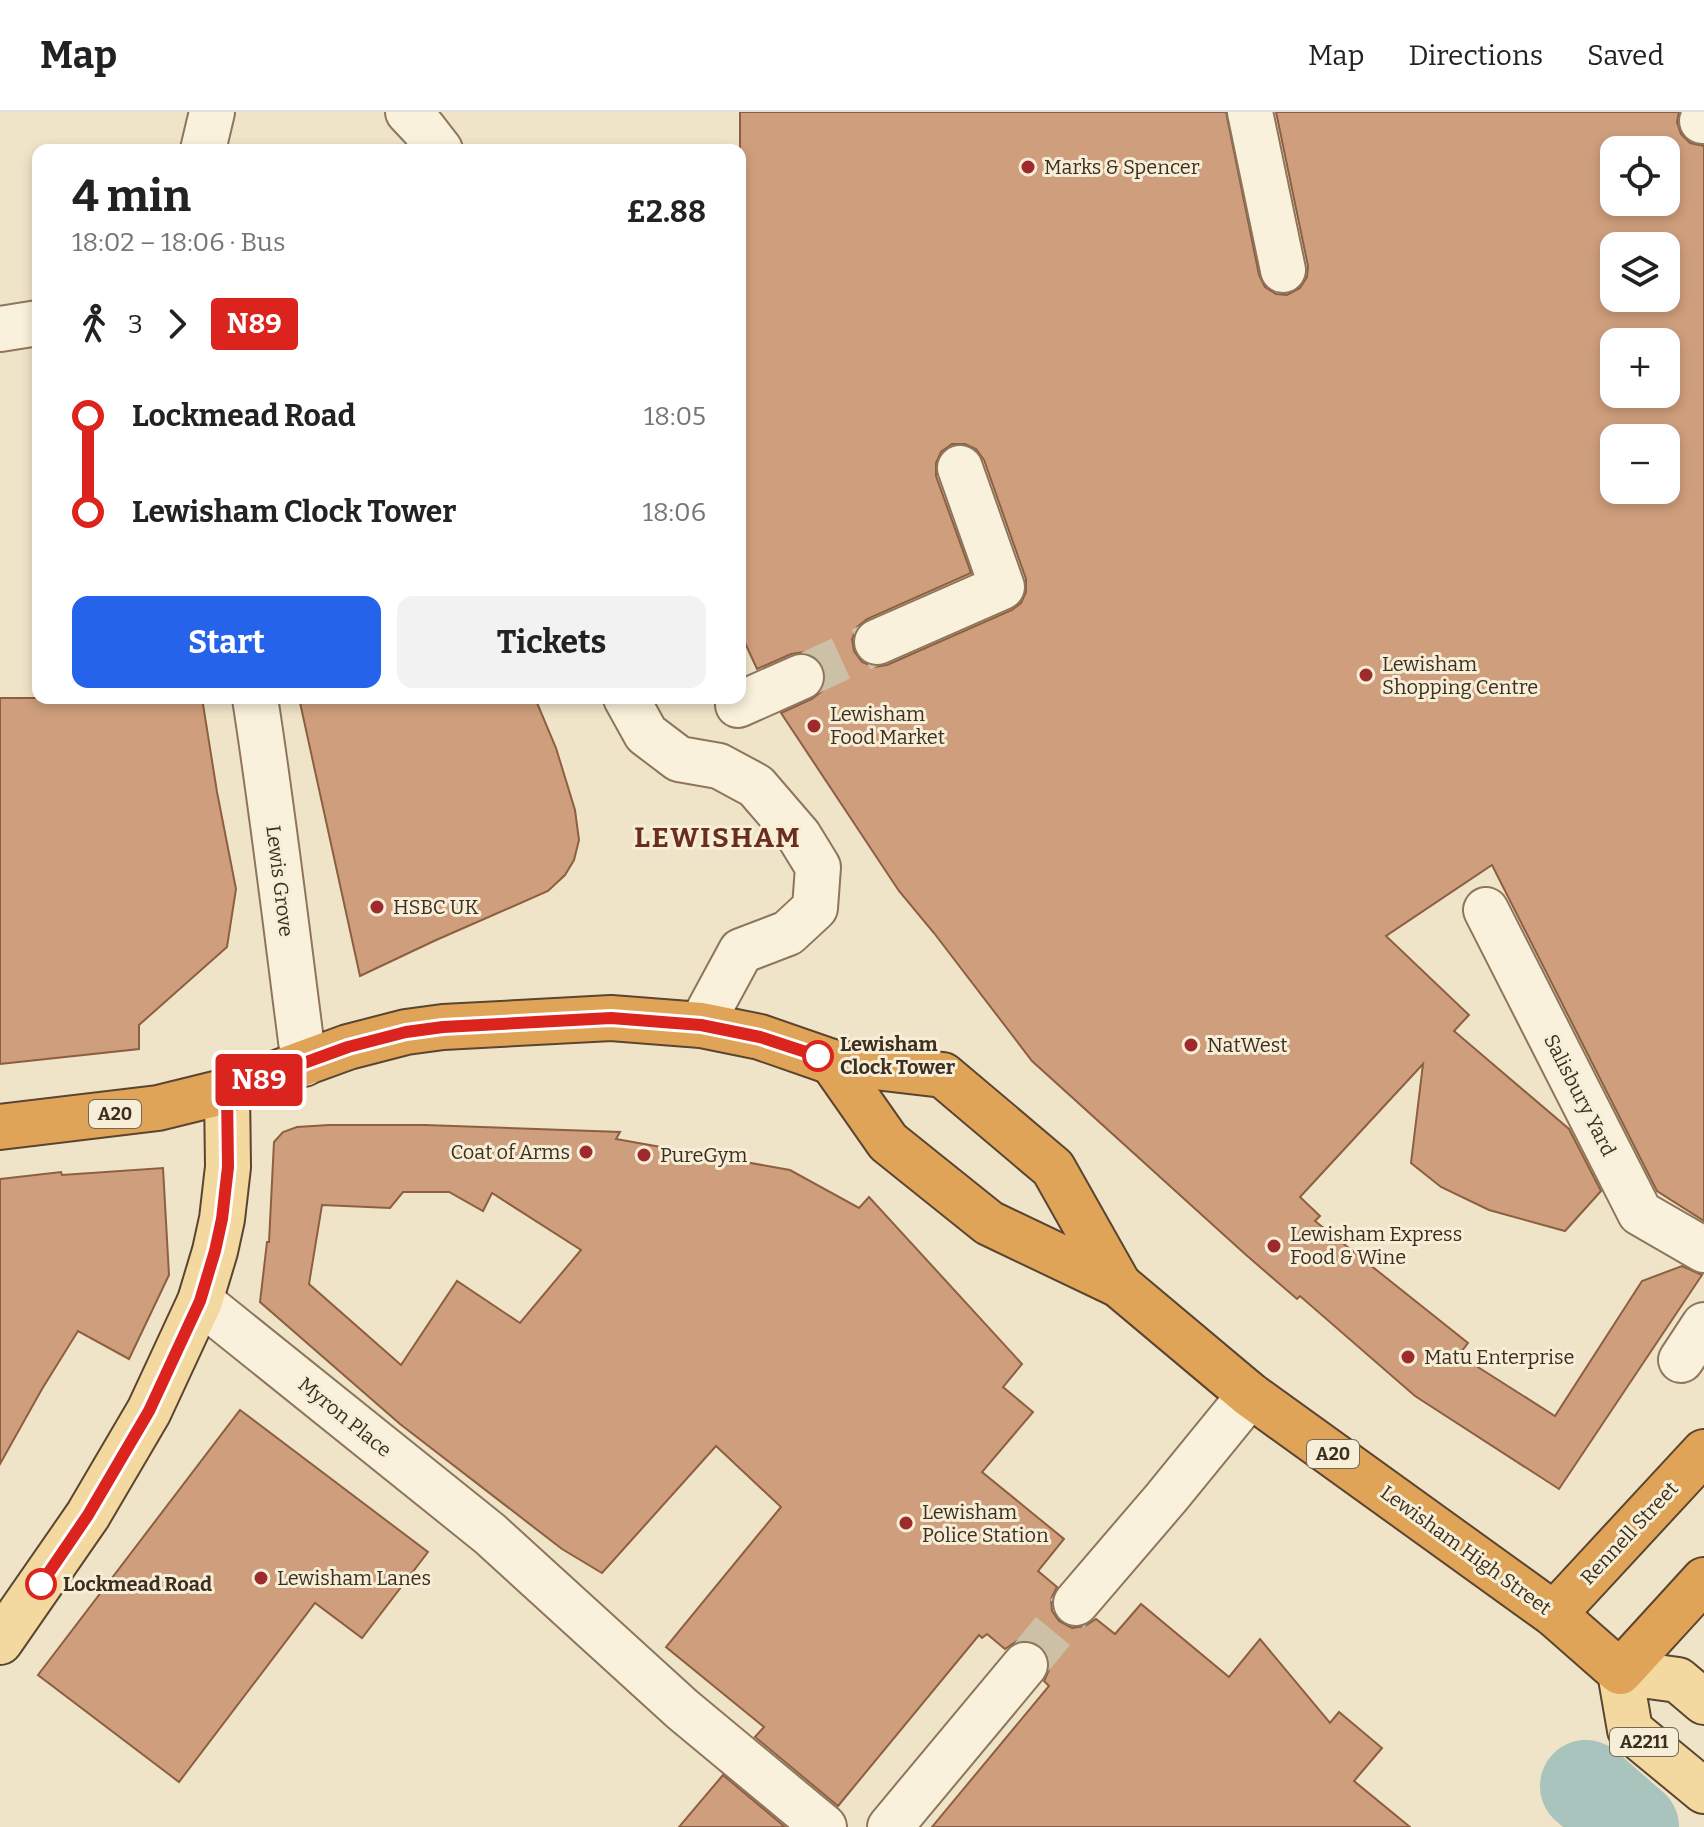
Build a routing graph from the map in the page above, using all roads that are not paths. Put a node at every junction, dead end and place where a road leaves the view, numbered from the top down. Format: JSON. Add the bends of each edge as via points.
{"nodes":[{"id":1,"x":212,"y":112,"type":"edge"},
{"id":2,"x":408,"y":112,"type":"edge"},
{"id":3,"x":1250,"y":112,"type":"edge"},
{"id":4,"x":204,"y":144,"type":"edge"},
{"id":5,"x":435,"y":144,"type":"edge"},
{"id":6,"x":1283,"y":270,"type":"dead end"},
{"id":7,"x":32,"y":324,"type":"edge"},
{"id":8,"x":0,"y":329,"type":"edge"},
{"id":9,"x":960,"y":468,"type":"dead end"},
{"id":10,"x":877,"y":642,"type":"tunnel mouth"},
{"id":11,"x":801,"y":677,"type":"tunnel mouth"},
{"id":12,"x":746,"y":701,"type":"edge"},
{"id":13,"x":256,"y":704,"type":"edge"},
{"id":14,"x":629,"y":704,"type":"edge"},
{"id":15,"x":1486,"y":910,"type":"dead end"},
{"id":16,"x":701,"y":1025,"type":"junction"},
{"id":17,"x":832,"y":1062,"type":"junction"},
{"id":18,"x":304,"y":1064,"type":"junction"},
{"id":19,"x":227,"y":1091,"type":"junction"},
{"id":20,"x":0,"y":1127,"type":"edge"},
{"id":21,"x":1704,"y":1250,"type":"edge"},
{"id":22,"x":1119,"y":1285,"type":"junction"},
{"id":23,"x":200,"y":1301,"type":"junction"},
{"id":24,"x":1250,"y":1395,"type":"junction"},
{"id":25,"x":1704,"y":1452,"type":"edge"},
{"id":26,"x":1704,"y":1580,"type":"edge"},
{"id":27,"x":1076,"y":1603,"type":"tunnel mouth"},
{"id":28,"x":1554,"y":1614,"type":"junction"},
{"id":29,"x":0,"y":1642,"type":"edge"},
{"id":30,"x":1025,"y":1665,"type":"tunnel mouth"},
{"id":31,"x":1620,"y":1672,"type":"junction"},
{"id":32,"x":1704,"y":1702,"type":"edge"},
{"id":33,"x":1704,"y":1791,"type":"edge"},
{"id":34,"x":824,"y":1827,"type":"edge"},
{"id":35,"x":890,"y":1827,"type":"edge"}],
"edges":[{"from":1,"to":4,"type":"street"},
{"from":2,"to":5,"type":"street"},
{"from":3,"to":6,"type":"street"},
{"from":7,"to":8,"type":"street"},
{"from":9,"to":10,"type":"street","via":[[1002,587]]},
{"from":11,"to":12,"type":"street"},
{"from":13,"to":18,"type":"street","name":"Lewis Grove"},
{"from":14,"to":16,"type":"street","via":[[646,734],[679,759],[719,766],[756,786],[818,867],[815,908],[788,933],[741,951]]},
{"from":15,"to":21,"type":"street","name":"Salisbury Yard","via":[[1640,1213]]},
{"from":16,"to":17,"type":"highway","name":"Lewisham High Street","number":"A20","via":[[760,1037]]},
{"from":16,"to":18,"type":"highway","name":"Lewisham High Street","number":"A20","via":[[611,1018],[443,1027],[348,1047]]},
{"from":17,"to":22,"type":"highway","name":"Lewisham High Street","number":"A20","via":[[888,1142],[989,1223]]},
{"from":17,"to":22,"type":"highway","name":"Lewisham High Street","number":"A20","via":[[943,1075],[1053,1168]]},
{"from":18,"to":19,"type":"highway","number":"A20"},
{"from":19,"to":20,"type":"highway","number":"A20","via":[[158,1108]]},
{"from":19,"to":23,"type":"main road","via":[[222,1219]]},
{"from":22,"to":24,"type":"highway","name":"Lewisham High Street","number":"A20"},
{"from":23,"to":29,"type":"main road","via":[[149,1411],[88,1515]]},
{"from":23,"to":34,"type":"street","name":"Myron Place","via":[[490,1534],[682,1709]]},
{"from":24,"to":27,"type":"street"},
{"from":24,"to":28,"type":"highway","name":"Lewisham High Street","number":"A20"},
{"from":25,"to":28,"type":"highway","name":"Rennell Street"},
{"from":26,"to":31,"type":"highway"},
{"from":28,"to":31,"type":"highway","name":"Lewisham High Street","number":"A20"},
{"from":30,"to":35,"type":"street"},
{"from":31,"to":32,"type":"main road","via":[[1678,1680]]},
{"from":31,"to":33,"type":"main road","number":"A2211","via":[[1630,1730]]}]}
